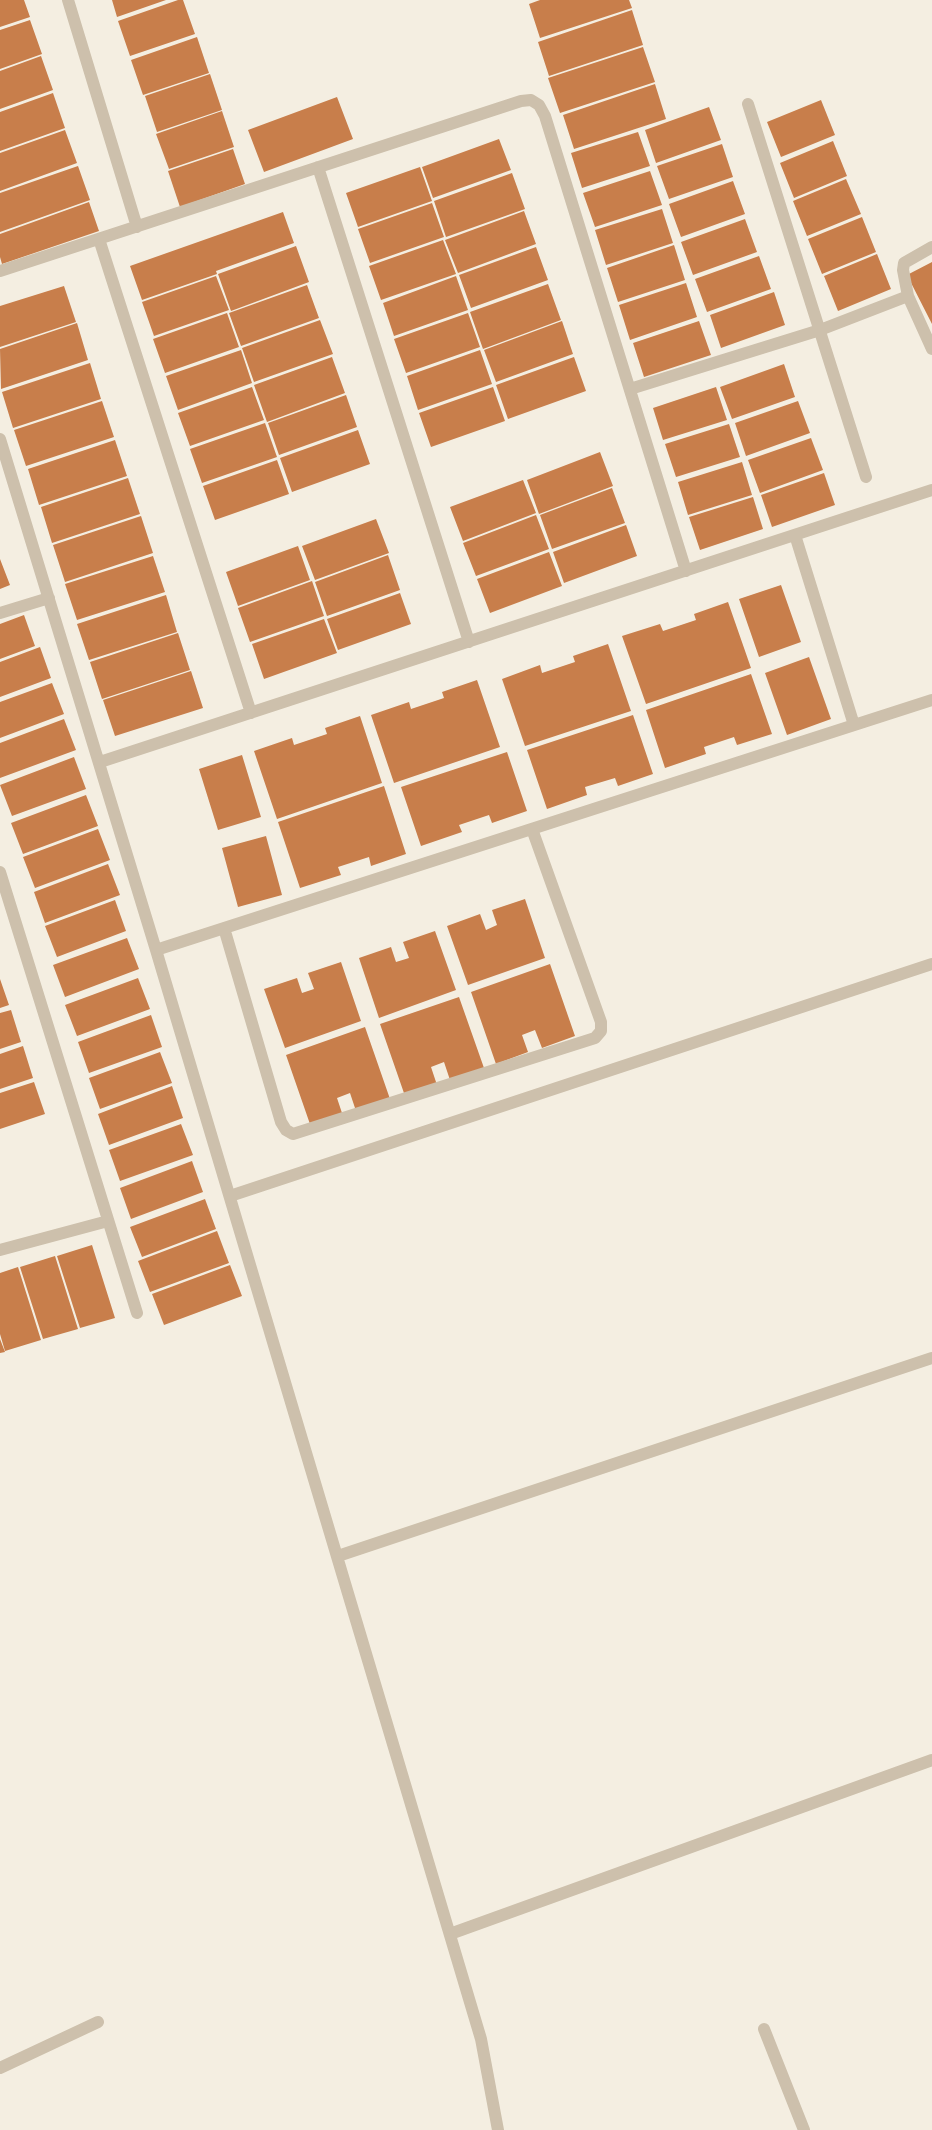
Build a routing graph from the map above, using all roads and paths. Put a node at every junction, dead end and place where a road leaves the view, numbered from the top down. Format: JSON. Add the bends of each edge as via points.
{"nodes":[{"id":1,"x":68,"y":0,"type":"edge"},
{"id":2,"x":748,"y":104,"type":"dead end"},
{"id":3,"x":318,"y":167,"type":"junction"},
{"id":4,"x":137,"y":227,"type":"junction"},
{"id":5,"x":99,"y":239,"type":"junction"},
{"id":6,"x":932,"y":247,"type":"edge"},
{"id":7,"x":0,"y":271,"type":"edge"},
{"id":8,"x":908,"y":296,"type":"junction"},
{"id":9,"x":820,"y":330,"type":"junction"},
{"id":10,"x":932,"y":349,"type":"edge"},
{"id":11,"x":630,"y":389,"type":"junction"},
{"id":12,"x":0,"y":439,"type":"edge"},
{"id":13,"x":866,"y":478,"type":"dead end"},
{"id":14,"x":932,"y":490,"type":"edge"},
{"id":15,"x":796,"y":535,"type":"junction"},
{"id":16,"x":686,"y":571,"type":"junction"},
{"id":17,"x":49,"y":598,"type":"junction"},
{"id":18,"x":0,"y":613,"type":"edge"},
{"id":19,"x":469,"y":642,"type":"junction"},
{"id":20,"x":932,"y":700,"type":"edge"},
{"id":21,"x":251,"y":713,"type":"junction"},
{"id":22,"x":854,"y":725,"type":"junction"},
{"id":23,"x":100,"y":762,"type":"junction"},
{"id":24,"x":532,"y":829,"type":"junction"},
{"id":25,"x":0,"y":872,"type":"edge"},
{"id":26,"x":224,"y":928,"type":"junction"},
{"id":27,"x":156,"y":950,"type":"junction"},
{"id":28,"x":932,"y":964,"type":"edge"},
{"id":29,"x":230,"y":1196,"type":"junction"},
{"id":30,"x":108,"y":1221,"type":"junction"},
{"id":31,"x":0,"y":1250,"type":"edge"},
{"id":32,"x":137,"y":1313,"type":"dead end"},
{"id":33,"x":932,"y":1358,"type":"edge"},
{"id":34,"x":338,"y":1556,"type":"junction"},
{"id":35,"x":932,"y":1760,"type":"edge"},
{"id":36,"x":450,"y":1934,"type":"junction"},
{"id":37,"x":98,"y":2022,"type":"dead end"},
{"id":38,"x":764,"y":2028,"type":"dead end"},
{"id":39,"x":0,"y":2068,"type":"edge"},
{"id":40,"x":498,"y":2130,"type":"edge"},
{"id":41,"x":804,"y":2130,"type":"edge"}],
"edges":[{"from":1,"to":4,"type":"street"},
{"from":2,"to":9,"type":"street"},
{"from":3,"to":4,"type":"street"},
{"from":3,"to":11,"type":"street","via":[[521,101],[531,100],[539,105]]},
{"from":3,"to":19,"type":"street"},
{"from":4,"to":5,"type":"street"},
{"from":5,"to":7,"type":"street"},
{"from":5,"to":21,"type":"street"},
{"from":6,"to":8,"type":"street","via":[[904,263]]},
{"from":8,"to":9,"type":"street"},
{"from":8,"to":10,"type":"street"},
{"from":9,"to":11,"type":"street"},
{"from":9,"to":13,"type":"street"},
{"from":11,"to":16,"type":"street"},
{"from":12,"to":17,"type":"street"},
{"from":14,"to":15,"type":"street"},
{"from":15,"to":16,"type":"street"},
{"from":15,"to":22,"type":"street"},
{"from":16,"to":19,"type":"street"},
{"from":17,"to":18,"type":"street"},
{"from":17,"to":23,"type":"street"},
{"from":19,"to":21,"type":"street"},
{"from":20,"to":22,"type":"street"},
{"from":21,"to":23,"type":"street"},
{"from":22,"to":24,"type":"street"},
{"from":23,"to":27,"type":"street"},
{"from":24,"to":26,"type":"street"},
{"from":24,"to":26,"type":"street","via":[[601,1022],[601,1031],[595,1038],[293,1134],[281,1122]]},
{"from":25,"to":30,"type":"street"},
{"from":26,"to":27,"type":"street"},
{"from":27,"to":29,"type":"street"},
{"from":28,"to":29,"type":"street"},
{"from":29,"to":34,"type":"street"},
{"from":30,"to":31,"type":"street"},
{"from":30,"to":32,"type":"street"},
{"from":33,"to":34,"type":"street"},
{"from":34,"to":36,"type":"street"},
{"from":35,"to":36,"type":"street"},
{"from":36,"to":40,"type":"street","via":[[481,2039]]},
{"from":37,"to":39,"type":"street"},
{"from":38,"to":41,"type":"street"}]}
